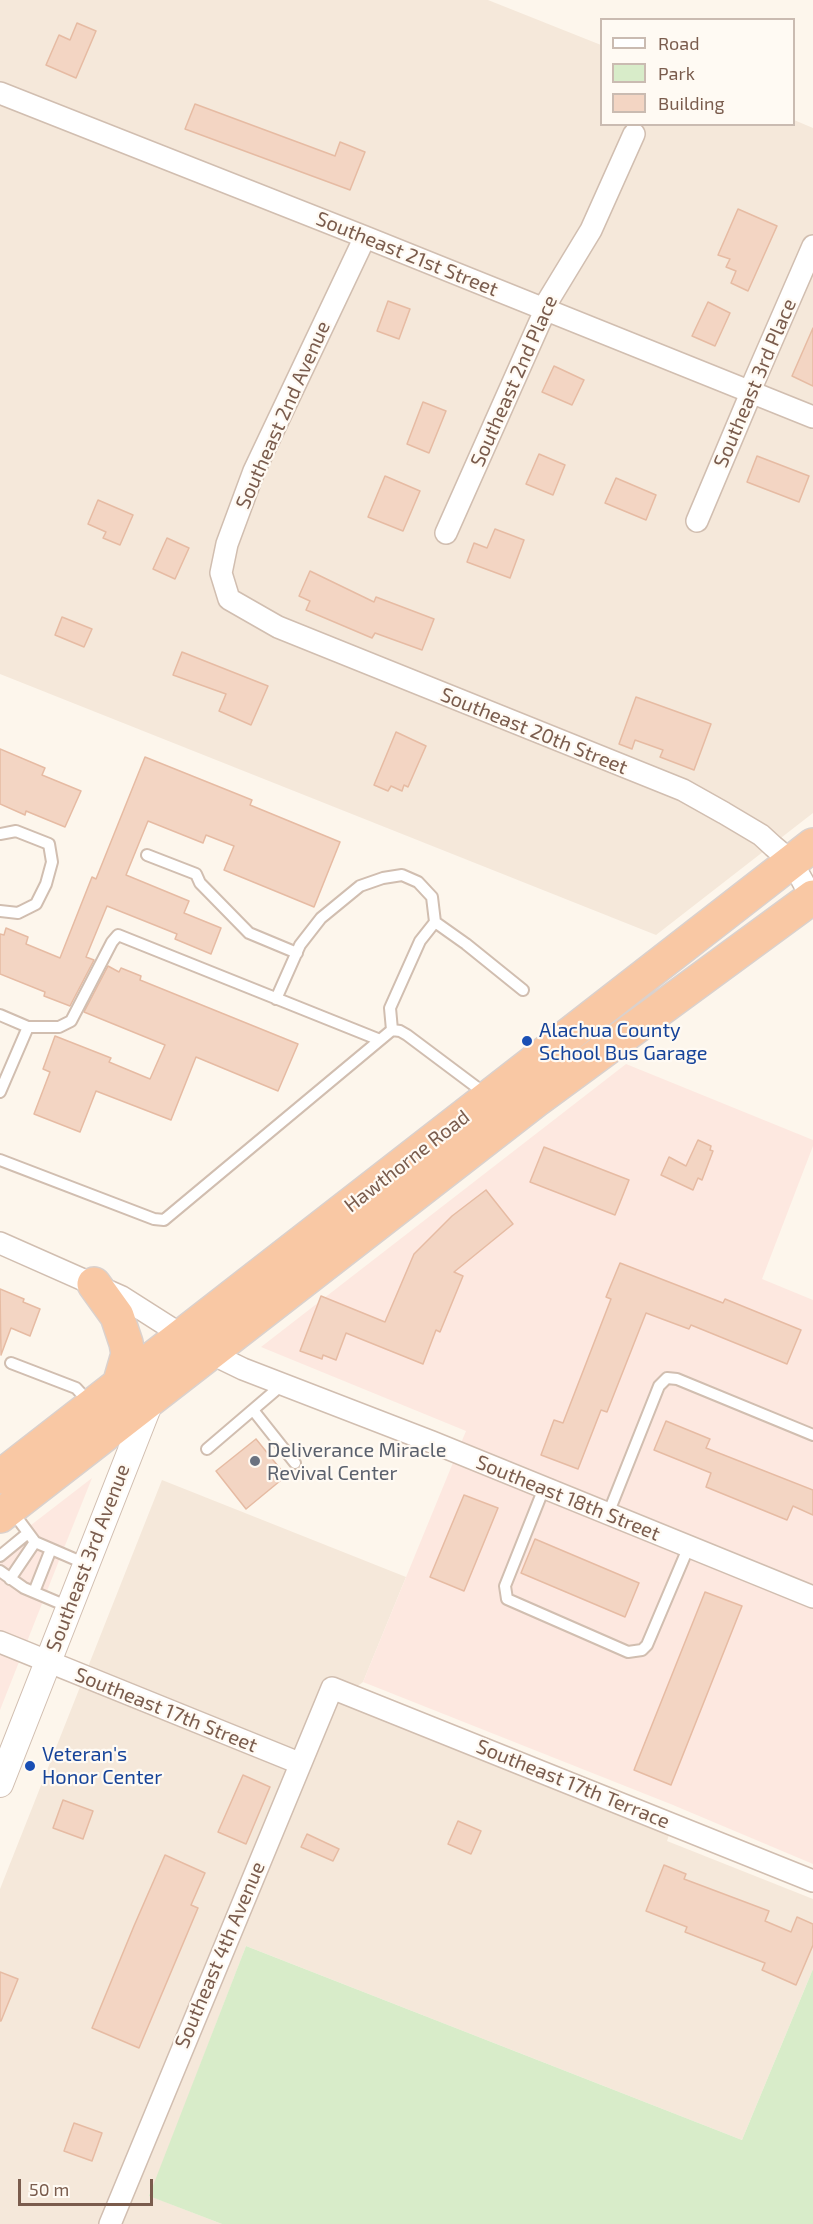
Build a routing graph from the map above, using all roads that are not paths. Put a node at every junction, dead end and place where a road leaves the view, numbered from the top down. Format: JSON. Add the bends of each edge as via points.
{"nodes":[{"id":1,"x":0,"y":93,"type":"edge"},
{"id":2,"x":634,"y":134,"type":"dead end"},
{"id":3,"x":365,"y":237,"type":"junction"},
{"id":4,"x":813,"y":246,"type":"edge"},
{"id":5,"x":543,"y":309,"type":"junction"},
{"id":6,"x":751,"y":393,"type":"junction"},
{"id":7,"x":813,"y":417,"type":"edge"},
{"id":8,"x":697,"y":521,"type":"dead end"},
{"id":9,"x":446,"y":533,"type":"dead end"},
{"id":10,"x":229,"y":598,"type":"joint"},
{"id":11,"x":0,"y":834,"type":"edge"},
{"id":12,"x":802,"y":853,"type":"edge"},
{"id":13,"x":147,"y":855,"type":"dead end"},
{"id":14,"x":812,"y":898,"type":"edge"},
{"id":15,"x":0,"y":911,"type":"edge"},
{"id":16,"x":435,"y":922,"type":"junction"},
{"id":17,"x":297,"y":953,"type":"junction"},
{"id":18,"x":523,"y":990,"type":"dead end"},
{"id":19,"x":276,"y":999,"type":"junction"},
{"id":20,"x":0,"y":1015,"type":"edge"},
{"id":21,"x":28,"y":1027,"type":"junction"},
{"id":22,"x":392,"y":1030,"type":"junction"},
{"id":23,"x":380,"y":1040,"type":"junction"},
{"id":24,"x":0,"y":1092,"type":"edge"},
{"id":25,"x":490,"y":1097,"type":"junction"},
{"id":26,"x":0,"y":1160,"type":"edge"},
{"id":27,"x":0,"y":1243,"type":"edge"},
{"id":28,"x":94,"y":1284,"type":"junction"},
{"id":29,"x":183,"y":1335,"type":"junction"},
{"id":30,"x":210,"y":1353,"type":"junction"},
{"id":31,"x":11,"y":1363,"type":"dead end"},
{"id":32,"x":283,"y":1384,"type":"junction"},
{"id":33,"x":119,"y":1385,"type":"junction"},
{"id":34,"x":150,"y":1400,"type":"junction"},
{"id":35,"x":93,"y":1405,"type":"junction"},
{"id":36,"x":253,"y":1410,"type":"junction"},
{"id":37,"x":813,"y":1436,"type":"edge"},
{"id":38,"x":207,"y":1449,"type":"dead end"},
{"id":39,"x":295,"y":1463,"type":"dead end"},
{"id":40,"x":0,"y":1477,"type":"edge"},
{"id":41,"x":544,"y":1488,"type":"junction"},
{"id":42,"x":608,"y":1514,"type":"junction"},
{"id":43,"x":13,"y":1519,"type":"edge"},
{"id":44,"x":35,"y":1542,"type":"junction"},
{"id":45,"x":688,"y":1546,"type":"junction"},
{"id":46,"x":51,"y":1549,"type":"junction"},
{"id":47,"x":0,"y":1556,"type":"edge"},
{"id":48,"x":86,"y":1563,"type":"junction"},
{"id":49,"x":0,"y":1571,"type":"edge"},
{"id":50,"x":10,"y":1579,"type":"junction"},
{"id":51,"x":34,"y":1593,"type":"junction"},
{"id":52,"x":813,"y":1597,"type":"edge"},
{"id":53,"x":69,"y":1607,"type":"junction"},
{"id":54,"x":0,"y":1642,"type":"edge"},
{"id":55,"x":48,"y":1662,"type":"junction"},
{"id":56,"x":332,"y":1688,"type":"joint"},
{"id":57,"x":300,"y":1764,"type":"junction"},
{"id":58,"x":0,"y":1782,"type":"edge"},
{"id":59,"x":813,"y":1881,"type":"edge"},
{"id":60,"x":110,"y":2224,"type":"edge"}],
"edges":[{"from":1,"to":3,"type":"street","name":"Southeast 21st Street"},
{"from":2,"to":5,"type":"street","name":"Southeast 2nd Place","via":[[591,230]]},
{"from":3,"to":5,"type":"street","name":"Southeast 21st Street"},
{"from":3,"to":10,"type":"street","name":"Southeast 2nd Avenue","via":[[254,471],[238,513],[221,573]]},
{"from":4,"to":6,"type":"street","name":"Southeast 3rd Place"},
{"from":5,"to":6,"type":"street","name":"Southeast 21st Street"},
{"from":5,"to":9,"type":"street","name":"Southeast 2nd Place"},
{"from":6,"to":7,"type":"street","name":"Southeast 21st Street"},
{"from":6,"to":8,"type":"street","name":"Southeast 3rd Place"},
{"from":10,"to":12,"type":"street","name":"Southeast 20th Street","via":[[288,631],[683,790],[761,836]]},
{"from":11,"to":15,"type":"lane","via":[[16,831],[49,844],[52,862],[36,904],[18,913]]},
{"from":12,"to":14,"type":"street","name":"Southeast 20th Street"},
{"from":12,"to":25,"type":"highway","name":"Hawthorne Road"},
{"from":13,"to":17,"type":"lane","via":[[196,874],[200,883],[249,933]]},
{"from":14,"to":30,"type":"highway","name":"Hawthorne Road","via":[[535,1101]]},
{"from":16,"to":17,"type":"lane","via":[[432,897],[418,882],[402,876],[383,878],[344,897],[321,918]]},
{"from":16,"to":18,"type":"lane"},
{"from":16,"to":22,"type":"lane","via":[[420,941],[390,1008]]},
{"from":17,"to":19,"type":"lane"},
{"from":19,"to":21,"type":"lane","via":[[118,935],[71,1021],[59,1027]]},
{"from":19,"to":23,"type":"lane"},
{"from":20,"to":21,"type":"lane"},
{"from":21,"to":24,"type":"lane"},
{"from":22,"to":23,"type":"lane"},
{"from":22,"to":25,"type":"lane","via":[[400,1030]]},
{"from":23,"to":26,"type":"lane","via":[[164,1220]]},
{"from":25,"to":29,"type":"highway","name":"Hawthorne Road"},
{"from":27,"to":28,"type":"street","name":"Southeast 18th Street"},
{"from":28,"to":29,"type":"street","name":"Southeast 18th Street"},
{"from":28,"to":33,"type":"highway","via":[[117,1316],[125,1337],[128,1354]]},
{"from":29,"to":30,"type":"street","name":"Southeast 18th Street"},
{"from":29,"to":33,"type":"highway","name":"Hawthorne Road"},
{"from":29,"to":34,"type":"street","name":"Southeast 3rd Avenue"},
{"from":30,"to":32,"type":"street","name":"Southeast 18th Street"},
{"from":30,"to":34,"type":"highway","name":"Hawthorne Road"},
{"from":31,"to":35,"type":"lane","via":[[76,1388]]},
{"from":32,"to":36,"type":"lane"},
{"from":32,"to":41,"type":"street","name":"Southeast 18th Street"},
{"from":33,"to":35,"type":"highway","name":"Hawthorne Road"},
{"from":34,"to":43,"type":"highway","name":"Hawthorne Road"},
{"from":34,"to":48,"type":"street","name":"Southeast 3rd Avenue"},
{"from":35,"to":40,"type":"highway","name":"Hawthorne Road"},
{"from":36,"to":38,"type":"lane"},
{"from":36,"to":39,"type":"lane"},
{"from":37,"to":42,"type":"lane","via":[[667,1378],[659,1386]]},
{"from":41,"to":42,"type":"street","name":"Southeast 18th Street"},
{"from":41,"to":45,"type":"lane","via":[[505,1586],[507,1599],[628,1652],[647,1645]]},
{"from":42,"to":45,"type":"street","name":"Southeast 18th Street"},
{"from":43,"to":44,"type":"lane"},
{"from":43,"to":47,"type":"lane"},
{"from":44,"to":46,"type":"lane"},
{"from":44,"to":50,"type":"lane"},
{"from":45,"to":52,"type":"street","name":"Southeast 18th Street"},
{"from":46,"to":48,"type":"lane"},
{"from":46,"to":51,"type":"lane"},
{"from":48,"to":53,"type":"street","name":"Southeast 3rd Avenue"},
{"from":49,"to":50,"type":"lane"},
{"from":50,"to":51,"type":"lane"},
{"from":51,"to":53,"type":"lane"},
{"from":53,"to":55,"type":"street","name":"Southeast 3rd Avenue"},
{"from":54,"to":55,"type":"street","name":"Southeast 17th Street"},
{"from":55,"to":57,"type":"street","name":"Southeast 17th Street"},
{"from":55,"to":58,"type":"street","name":"Southeast 3rd Avenue"},
{"from":56,"to":57,"type":"street","name":"Southeast 4th Avenue"},
{"from":56,"to":59,"type":"street","name":"Southeast 17th Terrace"},
{"from":57,"to":60,"type":"street","name":"Southeast 4th Avenue"}]}
